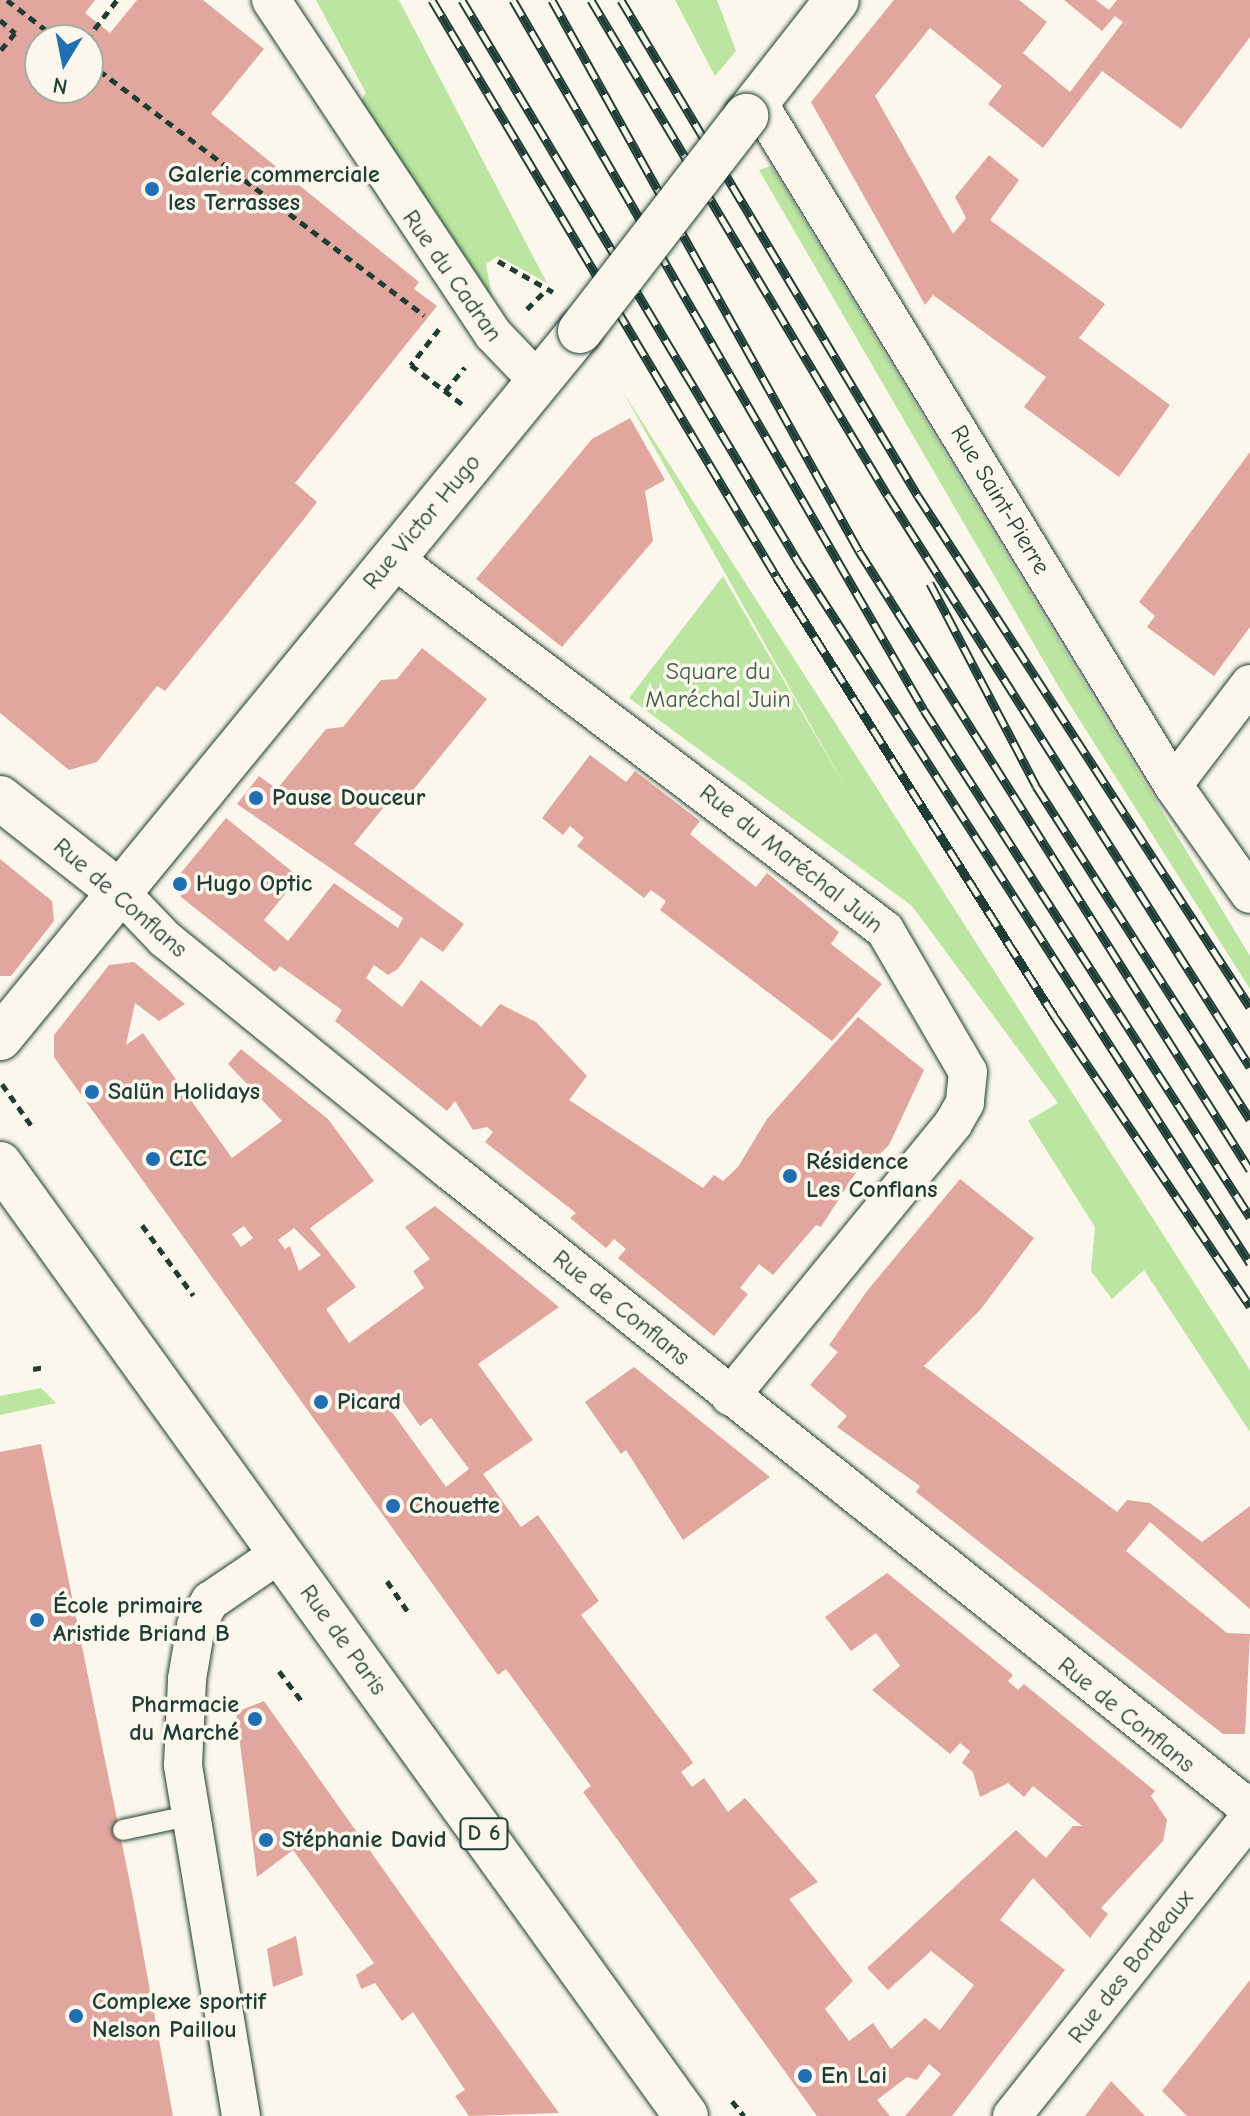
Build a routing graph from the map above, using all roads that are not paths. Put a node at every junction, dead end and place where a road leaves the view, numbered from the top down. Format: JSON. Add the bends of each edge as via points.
{"nodes":[{"id":1,"x":271,"y":0,"type":"edge"},
{"id":2,"x":837,"y":0,"type":"edge"},
{"id":3,"x":752,"y":108,"type":"junction"},
{"id":4,"x":539,"y":382,"type":"junction"},
{"id":5,"x":394,"y":559,"type":"junction"},
{"id":6,"x":1250,"y":684,"type":"edge"},
{"id":7,"x":1173,"y":785,"type":"junction"},
{"id":8,"x":0,"y":798,"type":"edge"},
{"id":9,"x":122,"y":894,"type":"junction"},
{"id":10,"x":1250,"y":894,"type":"edge"},
{"id":11,"x":0,"y":1038,"type":"edge"},
{"id":12,"x":0,"y":1164,"type":"edge"},
{"id":13,"x":730,"y":1396,"type":"junction"},
{"id":14,"x":279,"y":1554,"type":"junction"},
{"id":15,"x":1250,"y":1809,"type":"edge"},
{"id":16,"x":193,"y":1815,"type":"junction"},
{"id":17,"x":1250,"y":1817,"type":"edge"},
{"id":18,"x":123,"y":1830,"type":"dead end"},
{"id":19,"x":241,"y":2116,"type":"edge"},
{"id":20,"x":686,"y":2116,"type":"edge"},
{"id":21,"x":1012,"y":2116,"type":"edge"}],
"edges":[{"from":1,"to":4,"type":"street","name":"Rue du Cadran","via":[[493,334]]},
{"from":2,"to":3,"type":"street","name":"Rue Victor Hugo"},
{"from":3,"to":4,"type":"street","name":"Rue Victor Hugo","bridge":true},
{"from":3,"to":7,"type":"street","name":"Rue Saint-Pierre"},
{"from":4,"to":5,"type":"street","name":"Rue Victor Hugo"},
{"from":5,"to":9,"type":"street","name":"Rue Victor Hugo","via":[[155,845]]},
{"from":5,"to":13,"type":"street","name":"Rue du Maréchal Juin","via":[[885,930],[968,1072],[965,1103],[953,1124]]},
{"from":6,"to":7,"type":"street"},
{"from":7,"to":10,"type":"street","name":"Rue Saint-Pierre"},
{"from":8,"to":9,"type":"street","name":"Rue de Conflans"},
{"from":9,"to":11,"type":"street","name":"Rue Victor Hugo"},
{"from":9,"to":13,"type":"street","name":"Rue de Conflans","via":[[165,939]]},
{"from":12,"to":14,"type":"street","name":"Rue de Paris","number":"D 6"},
{"from":13,"to":15,"type":"street","name":"Rue de Conflans"},
{"from":14,"to":16,"type":"street","via":[[210,1601],[196,1626],[183,1765]]},
{"from":14,"to":20,"type":"street","name":"Rue de Paris","number":"D 6"},
{"from":16,"to":18,"type":"lane"},
{"from":16,"to":19,"type":"street"},
{"from":17,"to":21,"type":"street","name":"Rue des Bordeaux"}]}
